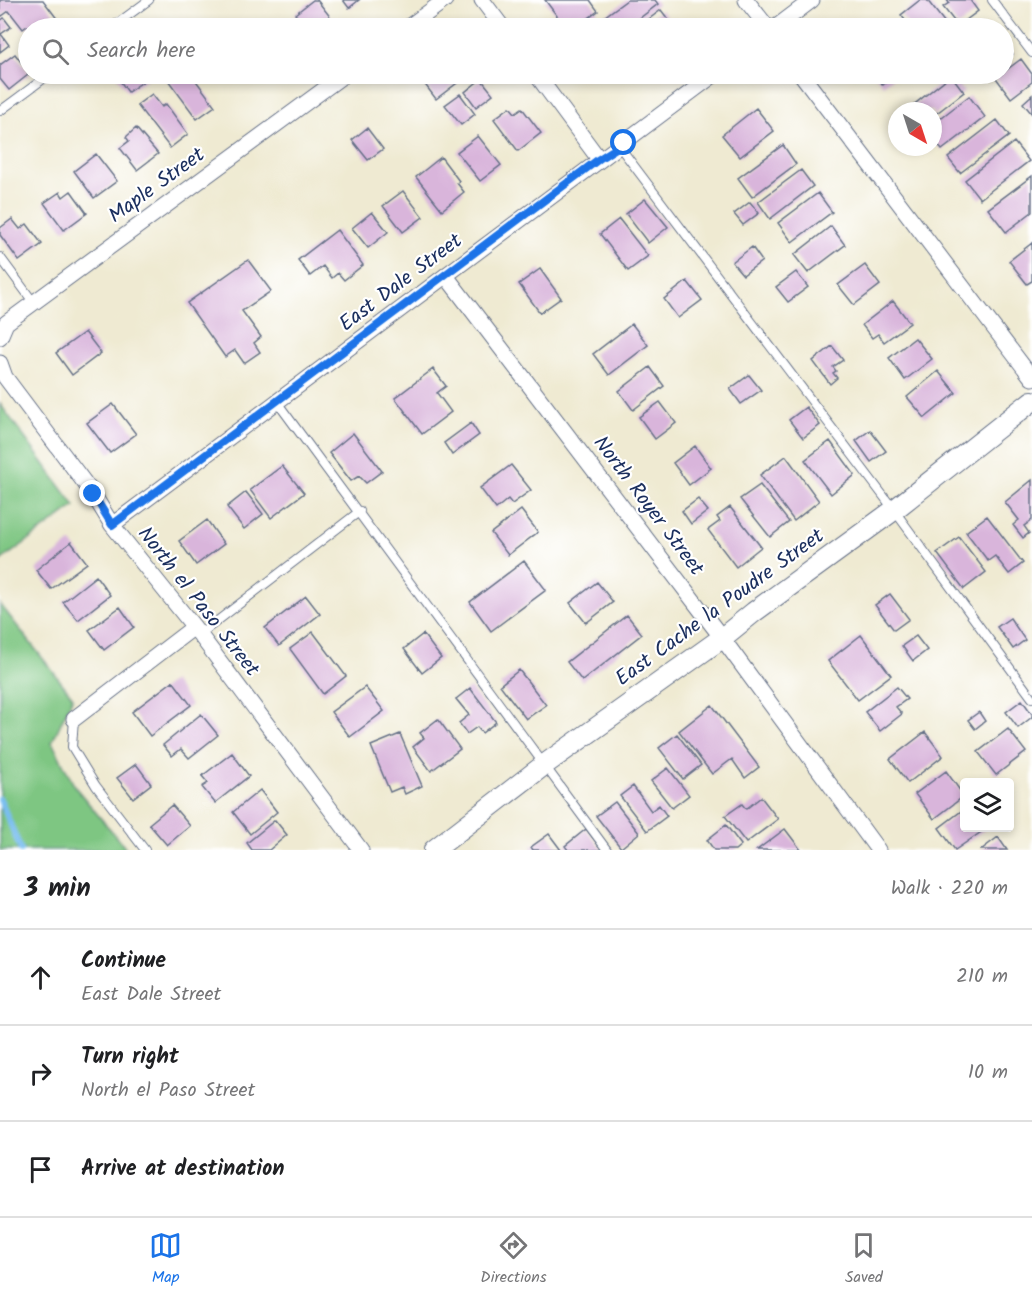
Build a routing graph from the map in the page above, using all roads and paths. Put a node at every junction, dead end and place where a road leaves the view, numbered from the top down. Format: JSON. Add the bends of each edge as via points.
{"nodes":[{"id":1,"x":149,"y":0,"type":"edge"},
{"id":2,"x":445,"y":0,"type":"edge"},
{"id":3,"x":482,"y":0,"type":"edge"},
{"id":4,"x":747,"y":0,"type":"edge"},
{"id":5,"x":812,"y":0,"type":"edge"},
{"id":6,"x":992,"y":0,"type":"edge"},
{"id":7,"x":125,"y":18,"type":"edge"},
{"id":8,"x":420,"y":18,"type":"edge"},
{"id":9,"x":496,"y":18,"type":"edge"},
{"id":10,"x":760,"y":18,"type":"edge"},
{"id":11,"x":788,"y":18,"type":"edge"},
{"id":12,"x":1006,"y":18,"type":"edge"},
{"id":13,"x":1014,"y":29,"type":"edge"},
{"id":14,"x":1032,"y":52,"type":"edge"},
{"id":15,"x":36,"y":84,"type":"edge"},
{"id":16,"x":331,"y":84,"type":"edge"},
{"id":17,"x":543,"y":84,"type":"edge"},
{"id":18,"x":702,"y":84,"type":"edge"},
{"id":19,"x":809,"y":84,"type":"edge"},
{"id":20,"x":0,"y":111,"type":"edge"},
{"id":21,"x":619,"y":146,"type":"junction"},
{"id":22,"x":599,"y":159,"type":"junction"},
{"id":23,"x":0,"y":257,"type":"edge"},
{"id":24,"x":446,"y":276,"type":"junction"},
{"id":25,"x":34,"y":303,"type":"junction"},
{"id":26,"x":0,"y":337,"type":"edge"},
{"id":27,"x":3,"y":370,"type":"edge"},
{"id":28,"x":1032,"y":378,"type":"edge"},
{"id":29,"x":1032,"y":401,"type":"edge"},
{"id":30,"x":277,"y":402,"type":"junction"},
{"id":31,"x":894,"y":510,"type":"junction"},
{"id":32,"x":360,"y":512,"type":"junction"},
{"id":33,"x":112,"y":525,"type":"junction"},
{"id":34,"x":196,"y":631,"type":"junction"},
{"id":35,"x":722,"y":638,"type":"junction"},
{"id":36,"x":1032,"y":698,"type":"edge"},
{"id":37,"x":74,"y":719,"type":"joint"},
{"id":38,"x":544,"y":765,"type":"junction"},
{"id":39,"x":145,"y":850,"type":"edge"},
{"id":40,"x":361,"y":850,"type":"edge"},
{"id":41,"x":434,"y":850,"type":"edge"},
{"id":42,"x":607,"y":850,"type":"edge"},
{"id":43,"x":878,"y":850,"type":"edge"}],
"edges":[{"from":1,"to":7,"type":"lane"},
{"from":2,"to":8,"type":"street"},
{"from":3,"to":9,"type":"street"},
{"from":4,"to":10,"type":"street"},
{"from":5,"to":11,"type":"street"},
{"from":6,"to":12,"type":"lane"},
{"from":13,"to":14,"type":"lane"},
{"from":15,"to":20,"type":"lane"},
{"from":16,"to":25,"type":"street","name":"Maple Street"},
{"from":17,"to":22,"type":"street"},
{"from":18,"to":21,"type":"street","name":"East Dale Street"},
{"from":19,"to":28,"type":"street"},
{"from":21,"to":22,"type":"street","name":"East Dale Street"},
{"from":21,"to":31,"type":"lane"},
{"from":22,"to":24,"type":"street","name":"East Dale Street"},
{"from":23,"to":25,"type":"lane"},
{"from":24,"to":30,"type":"street","name":"East Dale Street"},
{"from":24,"to":35,"type":"street","name":"North Royer Street"},
{"from":25,"to":26,"type":"street","name":"Maple Street","via":[[6,323]]},
{"from":27,"to":33,"type":"street","name":"North el Paso Street"},
{"from":29,"to":31,"type":"street","name":"East Cache la Poudre Street"},
{"from":30,"to":32,"type":"lane"},
{"from":30,"to":33,"type":"street","name":"East Dale Street"},
{"from":31,"to":35,"type":"street","name":"East Cache la Poudre Street"},
{"from":31,"to":36,"type":"lane"},
{"from":32,"to":34,"type":"lane"},
{"from":32,"to":38,"type":"lane"},
{"from":33,"to":34,"type":"street","name":"North el Paso Street"},
{"from":34,"to":37,"type":"street"},
{"from":34,"to":40,"type":"street","name":"North el Paso Street"},
{"from":35,"to":38,"type":"street","name":"East Cache la Poudre Street"},
{"from":35,"to":43,"type":"street","name":"North Royer Street"},
{"from":37,"to":39,"type":"lane","via":[[72,747]]},
{"from":38,"to":41,"type":"street","name":"East Cache la Poudre Street"},
{"from":38,"to":42,"type":"lane"}]}
